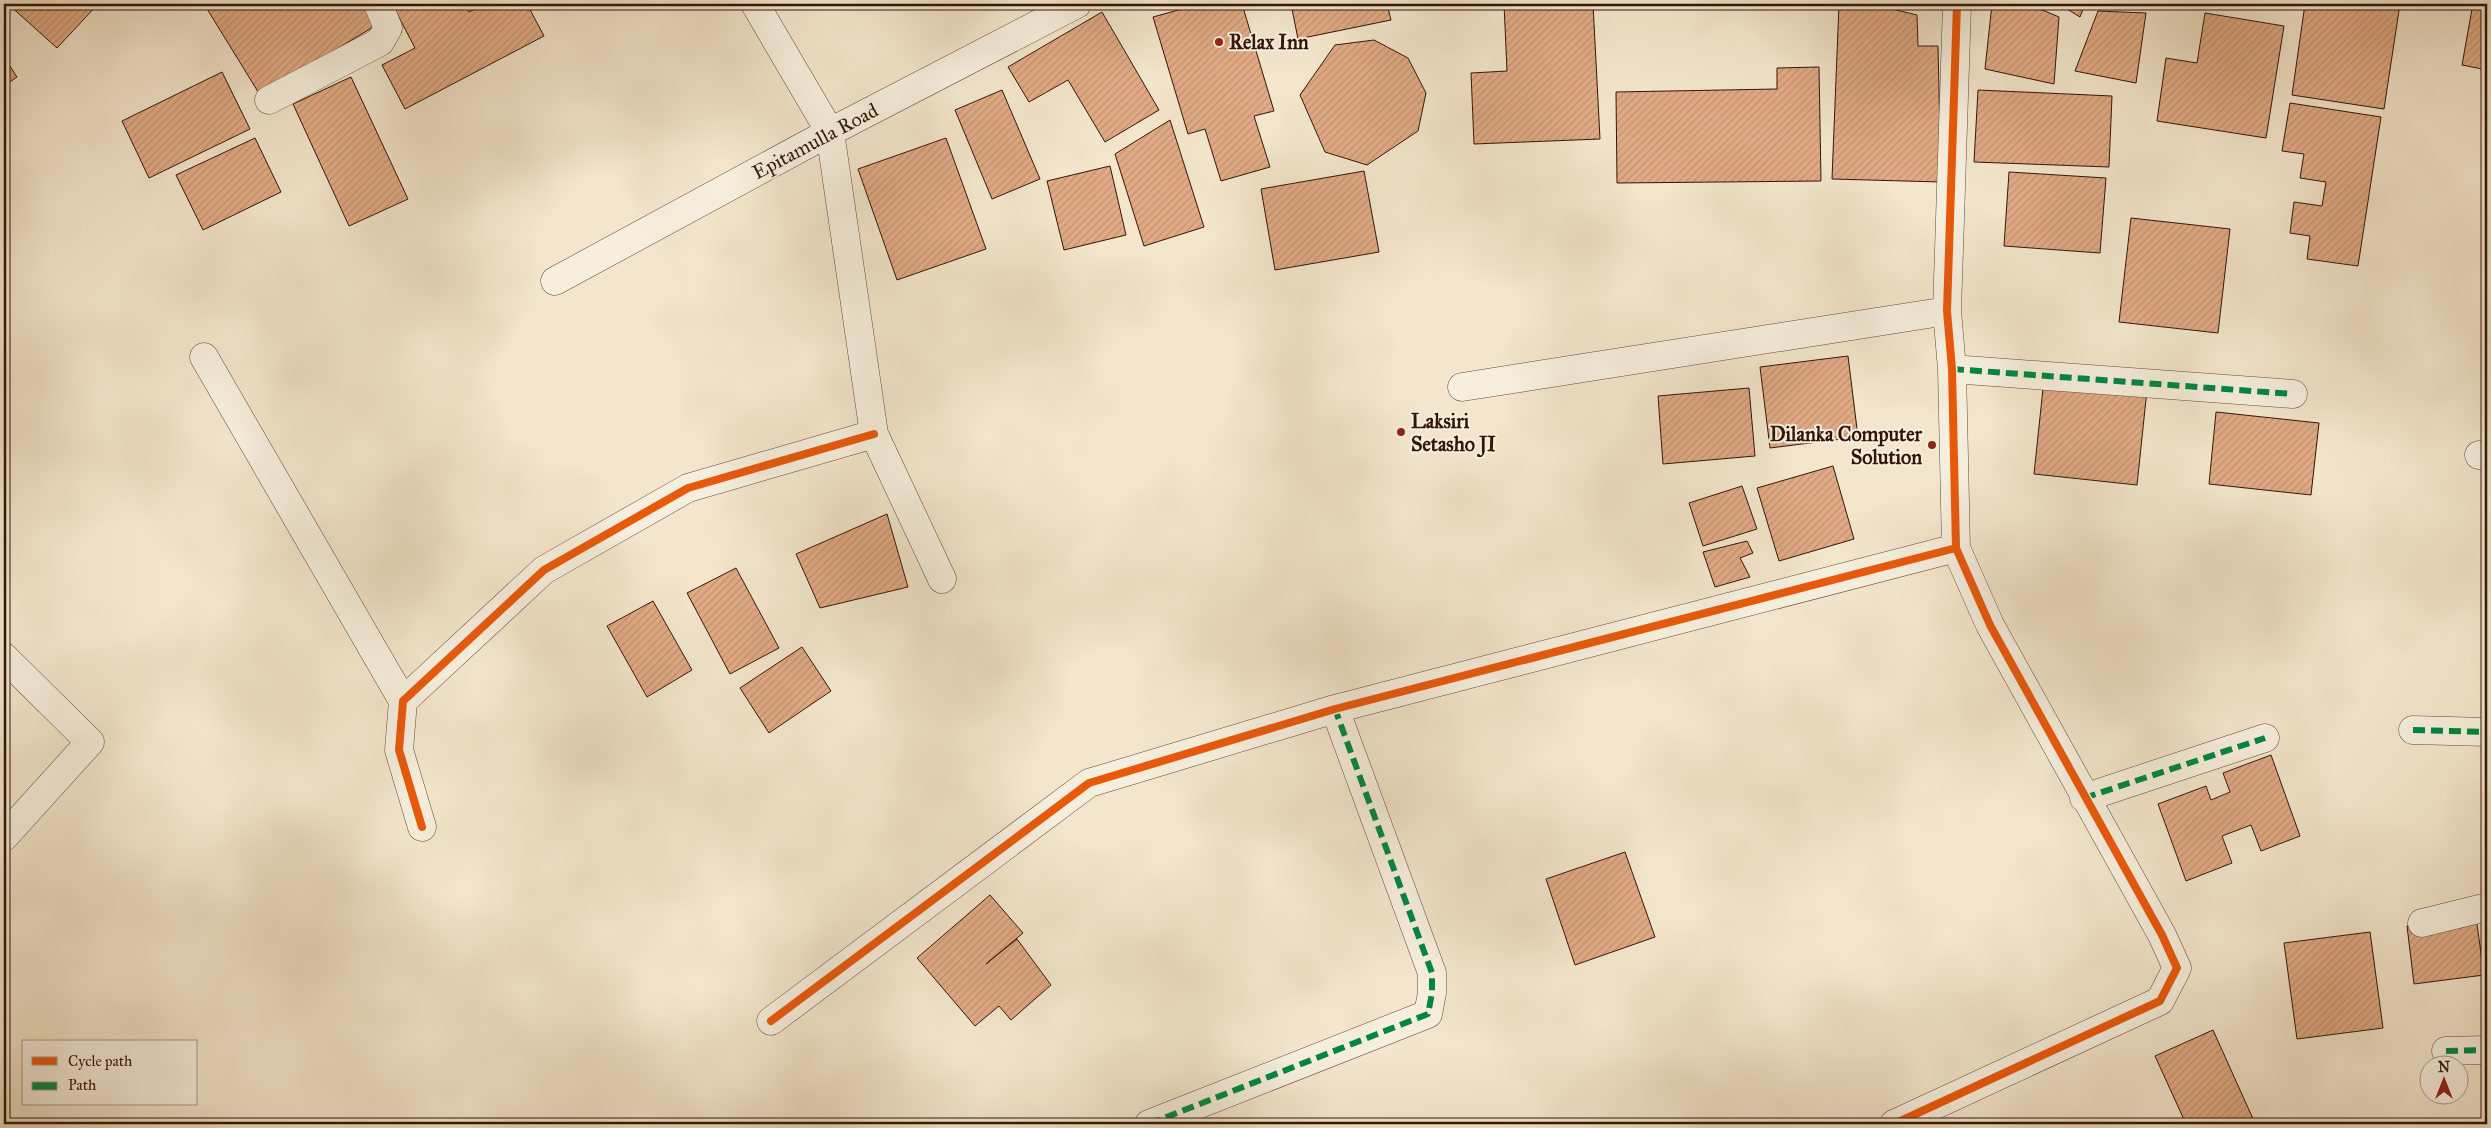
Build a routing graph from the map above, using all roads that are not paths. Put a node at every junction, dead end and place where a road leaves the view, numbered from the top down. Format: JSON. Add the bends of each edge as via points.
{"nodes":[{"id":1,"x":378,"y":4,"type":"edge"},
{"id":2,"x":755,"y":4,"type":"edge"},
{"id":3,"x":1077,"y":4,"type":"edge"},
{"id":4,"x":1957,"y":4,"type":"edge"},
{"id":5,"x":1051,"y":11,"type":"edge"},
{"id":6,"x":269,"y":100,"type":"dead end"},
{"id":7,"x":830,"y":132,"type":"junction"},
{"id":8,"x":555,"y":280,"type":"dead end"},
{"id":9,"x":1947,"y":311,"type":"junction"},
{"id":10,"x":204,"y":357,"type":"dead end"},
{"id":11,"x":1952,"y":369,"type":"junction"},
{"id":12,"x":1462,"y":387,"type":"dead end"},
{"id":13,"x":2293,"y":394,"type":"dead end"},
{"id":14,"x":874,"y":434,"type":"junction"},
{"id":15,"x":1956,"y":548,"type":"junction"},
{"id":16,"x":942,"y":579,"type":"dead end"},
{"id":17,"x":4,"y":658,"type":"edge"},
{"id":18,"x":403,"y":701,"type":"junction"},
{"id":19,"x":1335,"y":709,"type":"junction"},
{"id":20,"x":2413,"y":730,"type":"dead end"},
{"id":21,"x":2487,"y":732,"type":"edge"},
{"id":22,"x":2265,"y":738,"type":"dead end"},
{"id":23,"x":2084,"y":798,"type":"junction"},
{"id":24,"x":422,"y":827,"type":"dead end"},
{"id":25,"x":4,"y":837,"type":"edge"},
{"id":26,"x":2487,"y":906,"type":"edge"},
{"id":27,"x":2422,"y":923,"type":"dead end"},
{"id":28,"x":771,"y":1021,"type":"dead end"},
{"id":29,"x":2487,"y":1050,"type":"edge"},
{"id":30,"x":2446,"y":1051,"type":"dead end"},
{"id":31,"x":1149,"y":1124,"type":"edge"},
{"id":32,"x":1894,"y":1124,"type":"edge"}],
"edges":[{"from":1,"to":6,"type":"street","via":[[388,28],[380,42]]},
{"from":2,"to":7,"type":"street"},
{"from":3,"to":5,"type":"street","name":"Epitamulla Road"},
{"from":4,"to":9,"type":"street"},
{"from":5,"to":7,"type":"street","name":"Epitamulla Road"},
{"from":7,"to":8,"type":"street","name":"Epitamulla Road"},
{"from":7,"to":14,"type":"street"},
{"from":9,"to":11,"type":"street"},
{"from":9,"to":12,"type":"street"},
{"from":10,"to":18,"type":"street"},
{"from":11,"to":13,"type":"street"},
{"from":11,"to":15,"type":"street"},
{"from":14,"to":16,"type":"street"},
{"from":14,"to":18,"type":"street","via":[[688,488],[544,570]]},
{"from":15,"to":19,"type":"street"},
{"from":15,"to":23,"type":"street","via":[[1990,625]]},
{"from":17,"to":25,"type":"street","via":[[90,742]]},
{"from":18,"to":24,"type":"street","via":[[398,750]]},
{"from":19,"to":28,"type":"street","via":[[1089,783]]},
{"from":19,"to":31,"type":"street","via":[[1432,973],[1428,1014]]},
{"from":20,"to":21,"type":"street"},
{"from":22,"to":23,"type":"street"},
{"from":23,"to":32,"type":"street","via":[[2162,935],[2177,968],[2160,1001]]},
{"from":26,"to":27,"type":"street"},
{"from":29,"to":30,"type":"street"}]}
